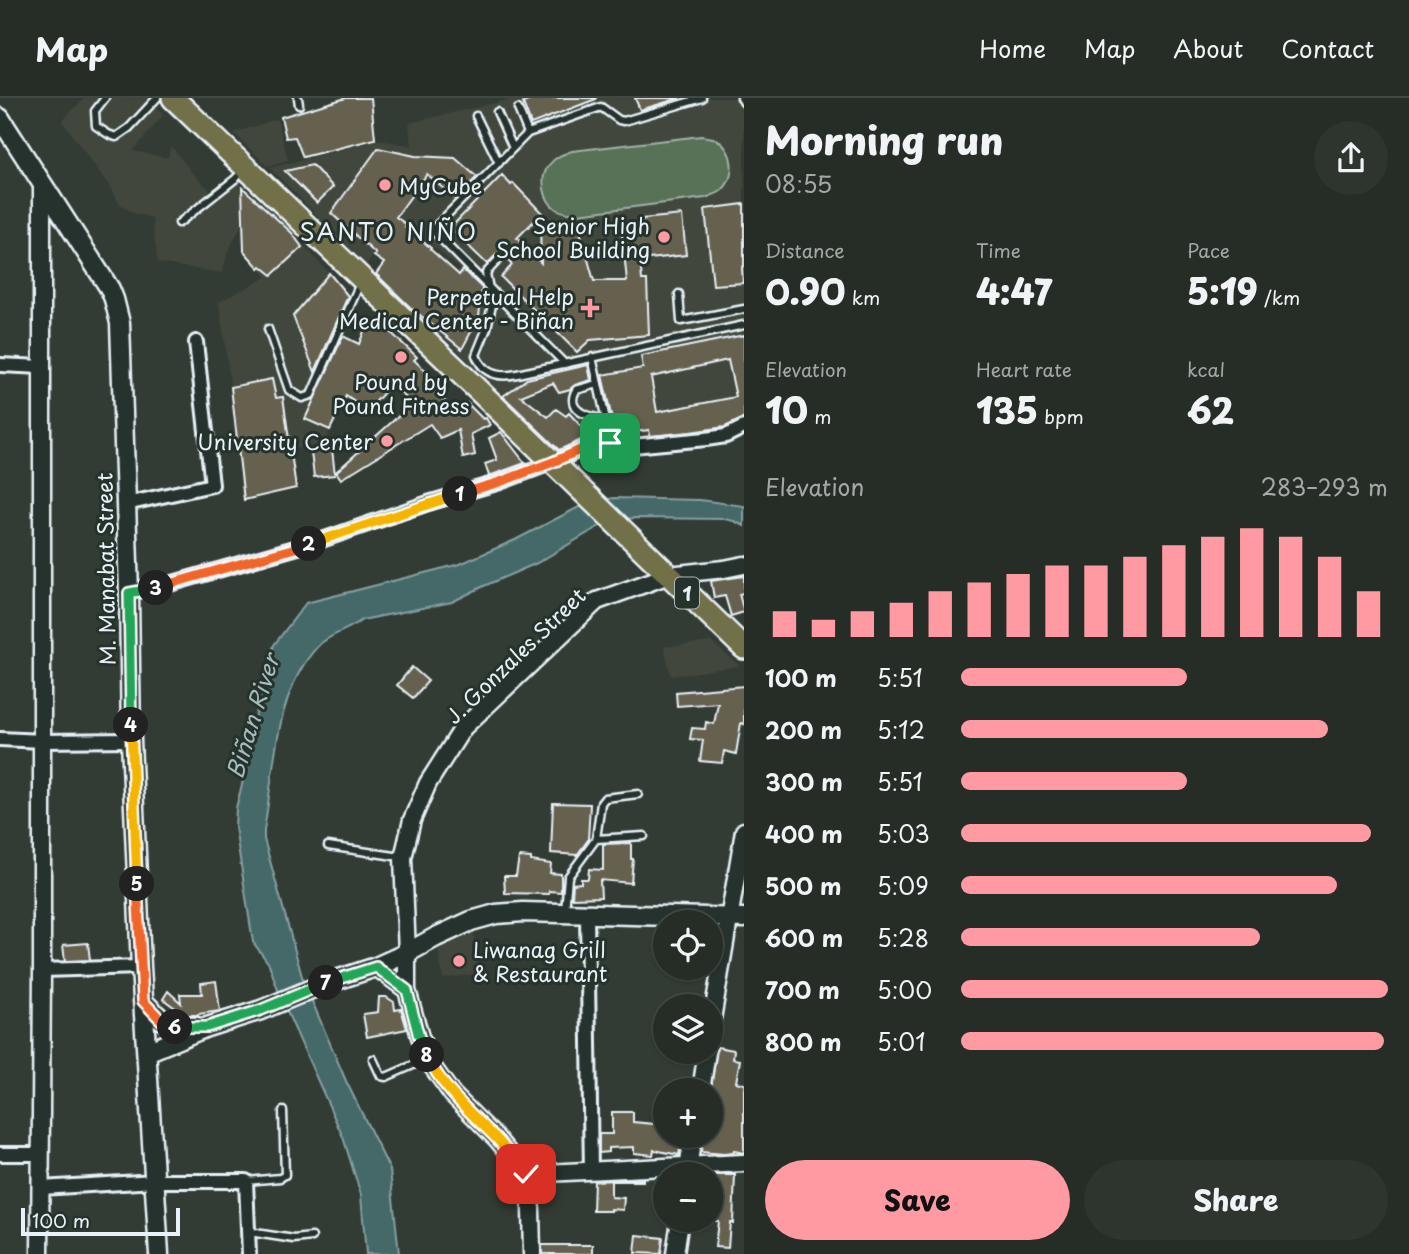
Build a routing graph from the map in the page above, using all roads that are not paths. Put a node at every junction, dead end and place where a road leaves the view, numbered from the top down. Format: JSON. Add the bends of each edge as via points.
{"nodes":[{"id":1,"x":105,"y":98,"type":"edge"},
{"id":2,"x":157,"y":98,"type":"edge"},
{"id":3,"x":173,"y":98,"type":"edge"},
{"id":4,"x":702,"y":98,"type":"edge"},
{"id":5,"x":741,"y":98,"type":"edge"},
{"id":6,"x":744,"y":103,"type":"edge"},
{"id":7,"x":518,"y":109,"type":"dead end"},
{"id":8,"x":498,"y":112,"type":"dead end"},
{"id":9,"x":476,"y":116,"type":"dead end"},
{"id":10,"x":0,"y":118,"type":"edge"},
{"id":11,"x":528,"y":133,"type":"junction"},
{"id":12,"x":513,"y":148,"type":"junction"},
{"id":13,"x":499,"y":163,"type":"junction"},
{"id":14,"x":246,"y":169,"type":"junction"},
{"id":15,"x":42,"y":186,"type":"junction"},
{"id":16,"x":178,"y":223,"type":"dead end"},
{"id":17,"x":499,"y":259,"type":"dead end"},
{"id":18,"x":362,"y":280,"type":"junction"},
{"id":19,"x":490,"y":289,"type":"junction"},
{"id":20,"x":679,"y":294,"type":"dead end"},
{"id":21,"x":744,"y":309,"type":"edge"},
{"id":22,"x":744,"y":325,"type":"edge"},
{"id":23,"x":268,"y":329,"type":"dead end"},
{"id":24,"x":196,"y":342,"type":"dead end"},
{"id":25,"x":592,"y":357,"type":"junction"},
{"id":26,"x":565,"y":364,"type":"junction"},
{"id":27,"x":0,"y":365,"type":"edge"},
{"id":28,"x":42,"y":367,"type":"junction"},
{"id":29,"x":479,"y":377,"type":"junction"},
{"id":30,"x":598,"y":384,"type":"junction"},
{"id":31,"x":744,"y":428,"type":"edge"},
{"id":32,"x":553,"y":462,"type":"junction"},
{"id":33,"x":126,"y":504,"type":"junction"},
{"id":34,"x":744,"y":565,"type":"edge"},
{"id":35,"x":669,"y":575,"type":"junction"},
{"id":36,"x":129,"y":593,"type":"junction"},
{"id":37,"x":744,"y":648,"type":"edge"},
{"id":38,"x":0,"y":738,"type":"edge"},
{"id":39,"x":131,"y":740,"type":"junction"},
{"id":40,"x":43,"y":741,"type":"junction"},
{"id":41,"x":638,"y":794,"type":"dead end"},
{"id":42,"x":744,"y":831,"type":"edge"},
{"id":43,"x":644,"y":836,"type":"dead end"},
{"id":44,"x":596,"y":839,"type":"junction"},
{"id":45,"x":328,"y":846,"type":"dead end"},
{"id":46,"x":403,"y":858,"type":"junction"},
{"id":47,"x":565,"y":913,"type":"junction"},
{"id":48,"x":587,"y":914,"type":"junction"},
{"id":49,"x":737,"y":917,"type":"edge"},
{"id":50,"x":407,"y":953,"type":"junction"},
{"id":51,"x":141,"y":967,"type":"junction"},
{"id":52,"x":376,"y":967,"type":"junction"},
{"id":53,"x":43,"y":970,"type":"junction"},
{"id":54,"x":407,"y":990,"type":"junction"},
{"id":55,"x":719,"y":994,"type":"edge"},
{"id":56,"x":143,"y":1001,"type":"junction"},
{"id":57,"x":207,"y":1027,"type":"junction"},
{"id":58,"x":147,"y":1052,"type":"junction"},
{"id":59,"x":373,"y":1059,"type":"dead end"},
{"id":60,"x":429,"y":1059,"type":"junction"},
{"id":61,"x":284,"y":1111,"type":"dead end"},
{"id":62,"x":0,"y":1154,"type":"edge"},
{"id":63,"x":41,"y":1154,"type":"junction"},
{"id":64,"x":744,"y":1163,"type":"edge"},
{"id":65,"x":723,"y":1166,"type":"edge"},
{"id":66,"x":653,"y":1170,"type":"edge"},
{"id":67,"x":591,"y":1171,"type":"junction"},
{"id":68,"x":526,"y":1174,"type":"junction"},
{"id":69,"x":155,"y":1181,"type":"junction"},
{"id":70,"x":246,"y":1181,"type":"junction"},
{"id":71,"x":41,"y":1188,"type":"junction"},
{"id":72,"x":249,"y":1232,"type":"junction"},
{"id":73,"x":678,"y":1232,"type":"edge"},
{"id":74,"x":312,"y":1237,"type":"dead end"},
{"id":75,"x":40,"y":1254,"type":"edge"},
{"id":76,"x":159,"y":1254,"type":"edge"},
{"id":77,"x":249,"y":1254,"type":"edge"},
{"id":78,"x":531,"y":1254,"type":"edge"},
{"id":79,"x":675,"y":1254,"type":"edge"}],
"edges":[{"from":1,"to":2,"type":"lane","via":[[95,111],[96,126],[116,137]]},
{"from":3,"to":14,"type":"highway","number":"1"},
{"from":4,"to":11,"type":"lane","via":[[624,121],[601,107]]},
{"from":5,"to":6,"type":"lane"},
{"from":7,"to":11,"type":"lane"},
{"from":8,"to":12,"type":"lane"},
{"from":9,"to":13,"type":"lane"},
{"from":10,"to":15,"type":"main road","name":"M. Manabat Street"},
{"from":11,"to":12,"type":"lane"},
{"from":12,"to":13,"type":"lane"},
{"from":13,"to":19,"type":"lane","via":[[432,230]]},
{"from":14,"to":16,"type":"lane"},
{"from":14,"to":18,"type":"highway","number":"1"},
{"from":15,"to":28,"type":"street"},
{"from":15,"to":33,"type":"main road","name":"M. Manabat Street","via":[[114,299],[122,347]]},
{"from":17,"to":19,"type":"lane","via":[[486,273]]},
{"from":18,"to":23,"type":"lane","via":[[311,395],[302,398],[289,390]]},
{"from":18,"to":29,"type":"highway","number":"1"},
{"from":19,"to":26,"type":"lane"},
{"from":19,"to":29,"type":"lane","via":[[490,318],[476,355]]},
{"from":20,"to":21,"type":"lane","via":[[681,321]]},
{"from":22,"to":25,"type":"lane"},
{"from":24,"to":33,"type":"street","via":[[212,485]]},
{"from":25,"to":26,"type":"lane"},
{"from":25,"to":30,"type":"lane"},
{"from":26,"to":29,"type":"lane"},
{"from":27,"to":28,"type":"street"},
{"from":28,"to":40,"type":"street"},
{"from":29,"to":32,"type":"highway","number":"1"},
{"from":30,"to":30,"type":"lane","via":[[601,396],[606,420],[582,414],[573,402],[576,390]]},
{"from":31,"to":32,"type":"street","via":[[706,439],[622,447],[598,442]]},
{"from":32,"to":35,"type":"highway","number":"1"},
{"from":32,"to":36,"type":"street","via":[[319,541]]},
{"from":33,"to":36,"type":"main road","name":"M. Manabat Street"},
{"from":34,"to":35,"type":"street","name":"J. Gonzales Street"},
{"from":35,"to":37,"type":"highway","number":"1"},
{"from":35,"to":46,"type":"street","name":"J. Gonzales Street","via":[[597,601],[463,728],[428,783]]},
{"from":36,"to":39,"type":"main road","name":"M. Manabat Street"},
{"from":38,"to":40,"type":"street"},
{"from":39,"to":40,"type":"street"},
{"from":39,"to":51,"type":"main road","name":"M. Manabat Street"},
{"from":40,"to":53,"type":"street"},
{"from":41,"to":44,"type":"lane","via":[[605,798]]},
{"from":42,"to":49,"type":"street"},
{"from":43,"to":44,"type":"lane"},
{"from":44,"to":47,"type":"lane","via":[[568,877]]},
{"from":45,"to":46,"type":"lane"},
{"from":46,"to":50,"type":"street","name":"J. Gonzales Street"},
{"from":47,"to":48,"type":"main road"},
{"from":47,"to":50,"type":"main road","via":[[496,914],[471,921]]},
{"from":48,"to":49,"type":"main road"},
{"from":48,"to":67,"type":"street"},
{"from":49,"to":55,"type":"street"},
{"from":50,"to":52,"type":"main road"},
{"from":50,"to":54,"type":"street","name":"J. Gonzales Street"},
{"from":51,"to":53,"type":"street"},
{"from":51,"to":56,"type":"main road","name":"M. Manabat Street"},
{"from":52,"to":54,"type":"street"},
{"from":52,"to":57,"type":"main road"},
{"from":53,"to":63,"type":"street"},
{"from":54,"to":60,"type":"street","name":"J. Gonzales Street"},
{"from":56,"to":57,"type":"main road","via":[[162,1021],[175,1027]]},
{"from":56,"to":58,"type":"main road","name":"M. Manabat Street"},
{"from":57,"to":58,"type":"main road"},
{"from":58,"to":69,"type":"main road","name":"M. Manabat Street"},
{"from":59,"to":60,"type":"lane","via":[[386,1077]]},
{"from":60,"to":68,"type":"street","name":"J. Gonzales Street","via":[[452,1094]]},
{"from":61,"to":70,"type":"lane","via":[[285,1175]]},
{"from":62,"to":63,"type":"street"},
{"from":63,"to":71,"type":"street"},
{"from":64,"to":65,"type":"street"},
{"from":66,"to":67,"type":"street"},
{"from":67,"to":68,"type":"street"},
{"from":68,"to":78,"type":"street"},
{"from":69,"to":70,"type":"street"},
{"from":69,"to":71,"type":"street"},
{"from":69,"to":76,"type":"main road","name":"M. Manabat Street"},
{"from":70,"to":72,"type":"street"},
{"from":71,"to":75,"type":"street"},
{"from":72,"to":74,"type":"lane"},
{"from":72,"to":77,"type":"street"},
{"from":73,"to":79,"type":"street"}]}
